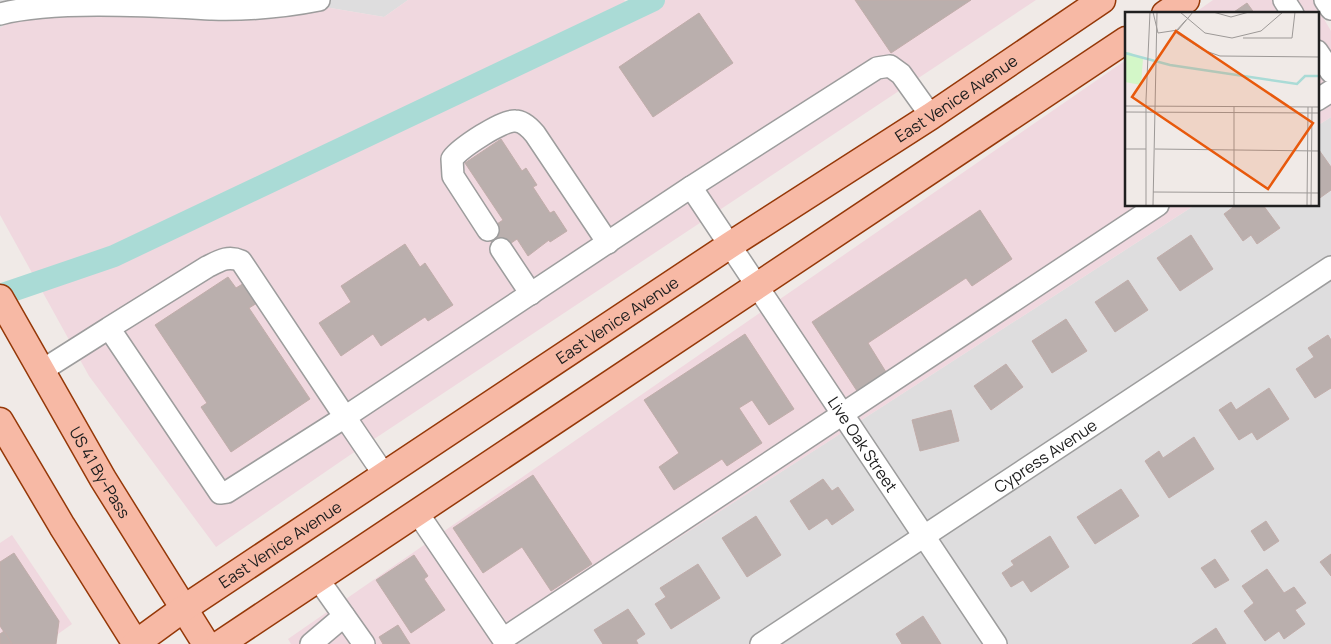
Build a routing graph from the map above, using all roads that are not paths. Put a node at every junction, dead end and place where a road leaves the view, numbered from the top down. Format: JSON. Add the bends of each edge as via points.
{"nodes":[{"id":1,"x":5,"y":0,"type":"edge"},
{"id":2,"x":319,"y":0,"type":"edge"},
{"id":3,"x":1102,"y":0,"type":"edge"},
{"id":4,"x":1186,"y":0,"type":"edge"},
{"id":5,"x":1284,"y":0,"type":"edge"},
{"id":6,"x":1325,"y":0,"type":"edge"},
{"id":7,"x":0,"y":9,"type":"edge"},
{"id":8,"x":1331,"y":9,"type":"edge"},
{"id":9,"x":1168,"y":12,"type":"edge"},
{"id":10,"x":1292,"y":12,"type":"edge"},
{"id":11,"x":0,"y":14,"type":"edge"},
{"id":12,"x":1125,"y":41,"type":"edge"},
{"id":13,"x":1318,"y":52,"type":"edge"},
{"id":14,"x":1331,"y":72,"type":"edge"},
{"id":15,"x":1331,"y":91,"type":"edge"},
{"id":16,"x":1318,"y":99,"type":"edge"},
{"id":17,"x":931,"y":116,"type":"junction"},
{"id":18,"x":691,"y":188,"type":"junction"},
{"id":19,"x":1156,"y":206,"type":"edge"},
{"id":20,"x":488,"y":230,"type":"dead end"},
{"id":21,"x":608,"y":243,"type":"junction"},
{"id":22,"x":730,"y":245,"type":"junction"},
{"id":23,"x":501,"y":250,"type":"dead end"},
{"id":24,"x":1331,"y":267,"type":"edge"},
{"id":25,"x":756,"y":286,"type":"junction"},
{"id":26,"x":531,"y":294,"type":"junction"},
{"id":27,"x":4,"y":305,"type":"edge"},
{"id":28,"x":109,"y":328,"type":"junction"},
{"id":29,"x":41,"y":371,"type":"junction"},
{"id":30,"x":841,"y":414,"type":"junction"},
{"id":31,"x":345,"y":417,"type":"junction"},
{"id":32,"x":0,"y":421,"type":"edge"},
{"id":33,"x":385,"y":476,"type":"junction"},
{"id":34,"x":417,"y":512,"type":"junction"},
{"id":35,"x":924,"y":535,"type":"junction"},
{"id":36,"x":318,"y":579,"type":"junction"},
{"id":37,"x":183,"y":609,"type":"junction"},
{"id":38,"x":344,"y":616,"type":"junction"},
{"id":39,"x":499,"y":642,"type":"edge"},
{"id":40,"x":136,"y":644,"type":"edge"},
{"id":41,"x":206,"y":644,"type":"edge"},
{"id":42,"x":220,"y":644,"type":"edge"},
{"id":43,"x":311,"y":644,"type":"edge"},
{"id":44,"x":364,"y":644,"type":"edge"},
{"id":45,"x":761,"y":644,"type":"edge"},
{"id":46,"x":996,"y":644,"type":"edge"}],
"edges":[{"from":1,"to":7,"type":"street"},
{"from":2,"to":11,"type":"street","via":[[237,9],[62,1],[28,5]]},
{"from":3,"to":17,"type":"main road","name":"East Venice Avenue"},
{"from":4,"to":9,"type":"main road"},
{"from":5,"to":10,"type":"street"},
{"from":6,"to":8,"type":"street"},
{"from":12,"to":25,"type":"main road"},
{"from":13,"to":14,"type":"street"},
{"from":15,"to":16,"type":"street"},
{"from":17,"to":18,"type":"street","via":[[901,74],[890,66],[877,68]]},
{"from":17,"to":22,"type":"main road","name":"East Venice Avenue"},
{"from":18,"to":21,"type":"street"},
{"from":18,"to":22,"type":"street","name":"Live Oak Street"},
{"from":19,"to":30,"type":"street"},
{"from":20,"to":21,"type":"street","via":[[453,176],[452,159],[494,128],[514,120],[534,134]]},
{"from":21,"to":26,"type":"street"},
{"from":22,"to":25,"type":"street","name":"Live Oak Street"},
{"from":22,"to":33,"type":"main road","name":"East Venice Avenue"},
{"from":23,"to":26,"type":"street"},
{"from":24,"to":35,"type":"street","name":"Cypress Avenue"},
{"from":25,"to":30,"type":"street","name":"Live Oak Street"},
{"from":25,"to":34,"type":"main road"},
{"from":26,"to":31,"type":"street"},
{"from":27,"to":29,"type":"main road","name":"US 41 By-Pass"},
{"from":28,"to":29,"type":"street"},
{"from":28,"to":31,"type":"street","via":[[207,267],[224,259],[241,261]]},
{"from":28,"to":31,"type":"street","via":[[220,493],[227,492]]},
{"from":29,"to":37,"type":"main road","name":"US 41 By-Pass"},
{"from":30,"to":35,"type":"street","name":"Live Oak Street"},
{"from":30,"to":39,"type":"street"},
{"from":31,"to":33,"type":"street"},
{"from":32,"to":40,"type":"main road"},
{"from":33,"to":37,"type":"main road","name":"East Venice Avenue"},
{"from":34,"to":36,"type":"main road"},
{"from":34,"to":39,"type":"street"},
{"from":35,"to":45,"type":"street","name":"Cypress Avenue"},
{"from":35,"to":46,"type":"street","name":"Live Oak Street"},
{"from":36,"to":38,"type":"street"},
{"from":36,"to":42,"type":"main road"},
{"from":37,"to":40,"type":"main road","name":"East Venice Avenue"},
{"from":37,"to":41,"type":"main road","name":"US 41 By-Pass"},
{"from":38,"to":43,"type":"street"},
{"from":38,"to":44,"type":"street"}]}
